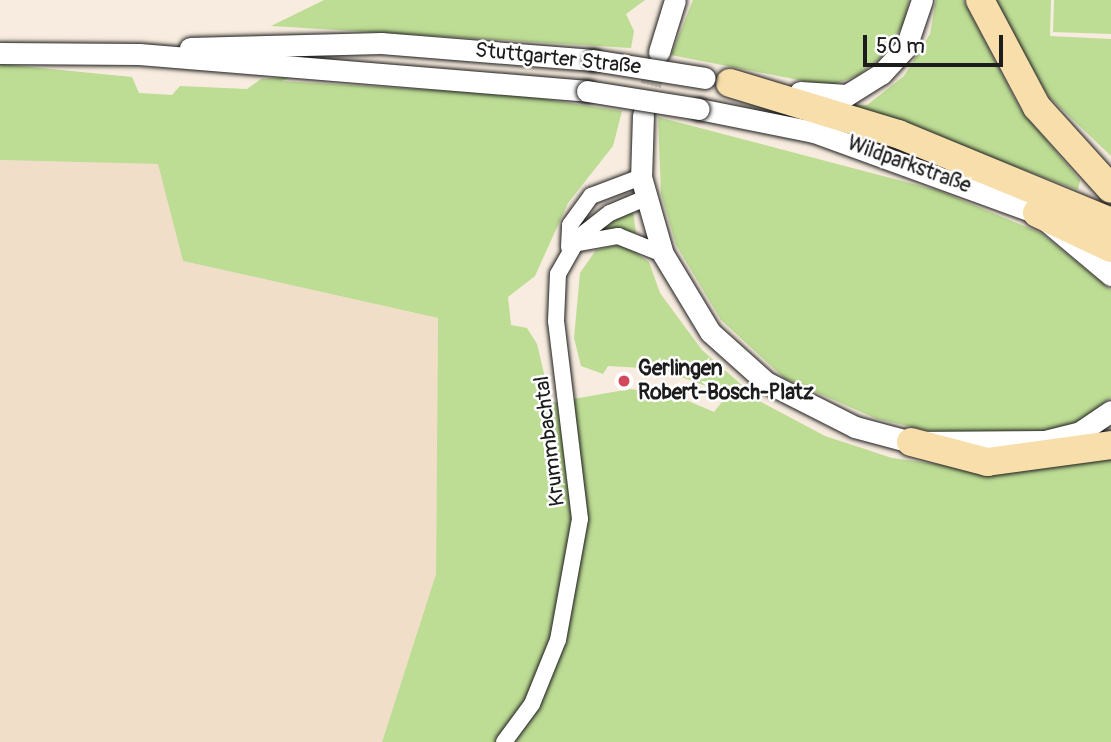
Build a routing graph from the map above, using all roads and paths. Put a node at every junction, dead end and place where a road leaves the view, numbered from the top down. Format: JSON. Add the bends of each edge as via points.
{"nodes":[{"id":1,"x":675,"y":0,"type":"edge"},
{"id":2,"x":922,"y":0,"type":"edge"},
{"id":3,"x":981,"y":0,"type":"edge"},
{"id":4,"x":659,"y":52,"type":"tunnel mouth"},
{"id":5,"x":0,"y":53,"type":"edge"},
{"id":6,"x":139,"y":54,"type":"junction"},
{"id":7,"x":717,"y":80,"type":"junction"},
{"id":8,"x":699,"y":109,"type":"joint"},
{"id":9,"x":643,"y":114,"type":"tunnel mouth"},
{"id":10,"x":643,"y":188,"type":"junction"},
{"id":11,"x":1111,"y":189,"type":"edge"},
{"id":12,"x":1037,"y":213,"type":"junction"},
{"id":13,"x":1111,"y":222,"type":"edge"},
{"id":14,"x":569,"y":247,"type":"junction"},
{"id":15,"x":1111,"y":248,"type":"edge"},
{"id":16,"x":663,"y":254,"type":"junction"},
{"id":17,"x":1111,"y":275,"type":"edge"},
{"id":18,"x":1111,"y":411,"type":"edge"},
{"id":19,"x":911,"y":442,"type":"junction"},
{"id":20,"x":1111,"y":444,"type":"edge"},
{"id":21,"x":504,"y":742,"type":"edge"}],
"edges":[{"from":1,"to":4,"type":"main road"},
{"from":2,"to":7,"type":"main road","name":"Stuttgarter Straße","via":[[919,21],[898,59],[847,95],[823,97]]},
{"from":3,"to":11,"type":"highway","via":[[1037,107]]},
{"from":5,"to":6,"type":"main road","name":"Stuttgarter Straße"},
{"from":6,"to":7,"type":"main road","name":"Stuttgarter Straße","bridge":true,"via":[[381,43],[593,60]]},
{"from":6,"to":8,"type":"main road","name":"Stuttgarter Straße","bridge":true,"via":[[587,91]]},
{"from":7,"to":13,"type":"highway","name":"Wildparkstraße","via":[[898,134]]},
{"from":8,"to":12,"type":"main road","name":"Wildparkstraße","via":[[827,136]]},
{"from":9,"to":10,"type":"main road"},
{"from":10,"to":14,"type":"street"},
{"from":10,"to":14,"type":"street","name":"Krummbachtal","via":[[591,196],[570,225]]},
{"from":10,"to":16,"type":"main road"},
{"from":12,"to":15,"type":"highway","name":"Wildparkstraße"},
{"from":12,"to":17,"type":"main road"},
{"from":14,"to":16,"type":"street","via":[[618,236]]},
{"from":14,"to":21,"type":"street","name":"Krummbachtal","via":[[555,295],[577,467],[573,578],[558,640],[532,704]]},
{"from":16,"to":19,"type":"main road","via":[[710,332],[746,367],[813,410]]},
{"from":18,"to":19,"type":"main road","via":[[1080,432],[1045,441]]},
{"from":19,"to":20,"type":"highway","via":[[987,462]]}]}
